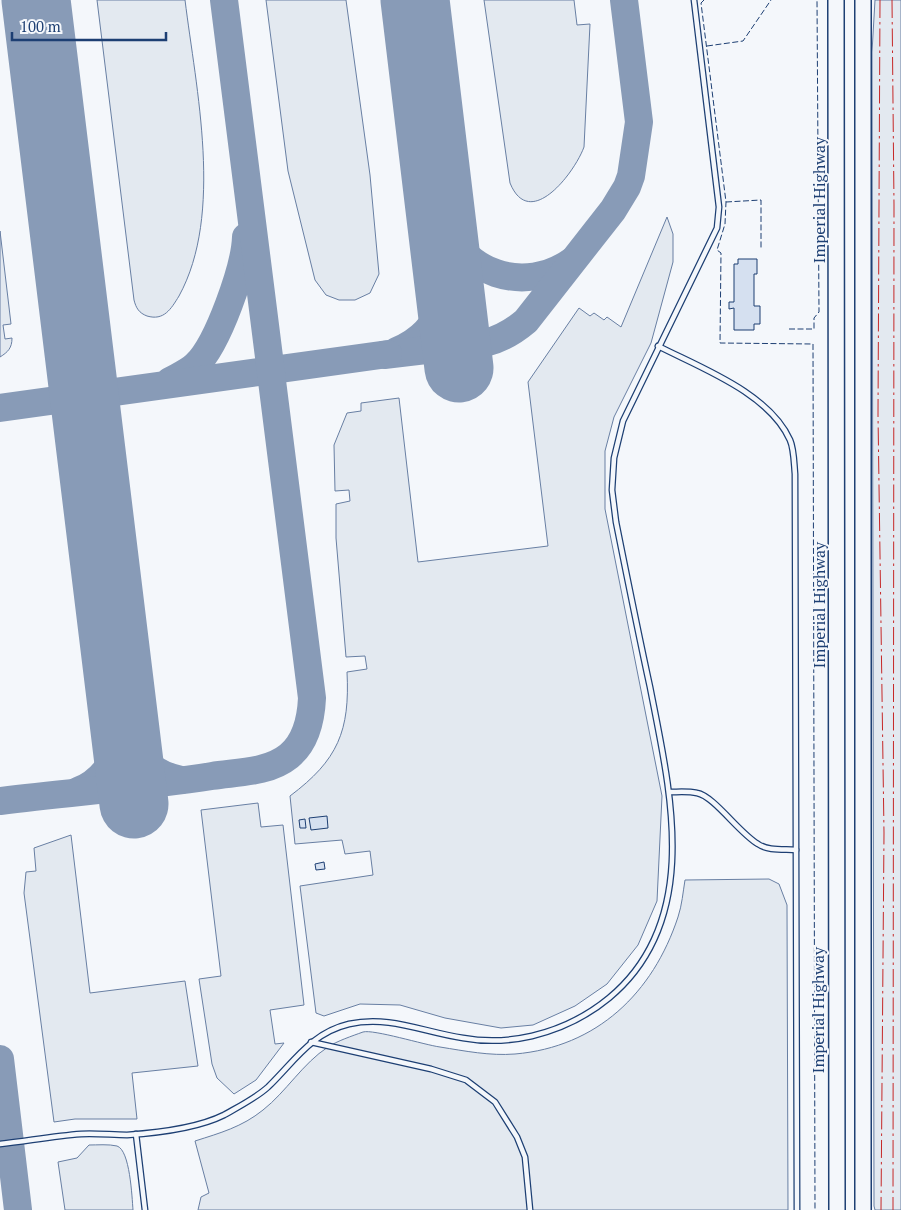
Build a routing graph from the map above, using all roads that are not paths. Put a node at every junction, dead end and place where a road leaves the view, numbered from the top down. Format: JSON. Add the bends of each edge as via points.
{"nodes":[{"id":1,"x":694,"y":0,"type":"edge"},
{"id":2,"x":836,"y":0,"type":"edge"},
{"id":3,"x":862,"y":0,"type":"edge"},
{"id":4,"x":868,"y":0,"type":"edge"},
{"id":5,"x":863,"y":34,"type":"junction"},
{"id":6,"x":658,"y":346,"type":"junction"},
{"id":7,"x":670,"y":792,"type":"junction"},
{"id":8,"x":796,"y":850,"type":"junction"},
{"id":9,"x":311,"y":1042,"type":"junction"},
{"id":10,"x":136,"y":1134,"type":"junction"},
{"id":11,"x":0,"y":1144,"type":"edge"},
{"id":12,"x":837,"y":1156,"type":"junction"},
{"id":13,"x":145,"y":1210,"type":"edge"},
{"id":14,"x":530,"y":1210,"type":"edge"},
{"id":15,"x":797,"y":1210,"type":"edge"},
{"id":16,"x":837,"y":1210,"type":"edge"},
{"id":17,"x":844,"y":1210,"type":"edge"},
{"id":18,"x":864,"y":1210,"type":"edge"}],
"edges":[{"from":1,"to":6,"type":"lane","via":[[719,207],[718,228]]},
{"from":2,"to":12,"type":"main road","name":"Imperial Highway"},
{"from":3,"to":5,"type":"main road"},
{"from":4,"to":5,"type":"main road"},
{"from":5,"to":18,"type":"main road"},
{"from":6,"to":7,"type":"lane","via":[[623,421],[614,458],[612,490]]},
{"from":6,"to":8,"type":"lane","via":[[755,397],[777,419],[790,441],[795,474]]},
{"from":7,"to":8,"type":"lane","via":[[698,793],[712,799],[724,815],[758,844],[766,848]]},
{"from":7,"to":9,"type":"lane","via":[[672,864],[668,900],[657,933],[632,975],[597,1008],[569,1025],[507,1040],[464,1039],[390,1021],[367,1020],[345,1025]]},
{"from":8,"to":15,"type":"lane"},
{"from":9,"to":10,"type":"lane","via":[[266,1089],[222,1116],[199,1124]]},
{"from":9,"to":14,"type":"lane","via":[[466,1080],[495,1102],[517,1136],[525,1157]]},
{"from":10,"to":11,"type":"lane","via":[[85,1134]]},
{"from":10,"to":13,"type":"lane"},
{"from":12,"to":16,"type":"main road","name":"Imperial Highway"},
{"from":12,"to":17,"type":"main road","via":[[843,1165]]}]}
